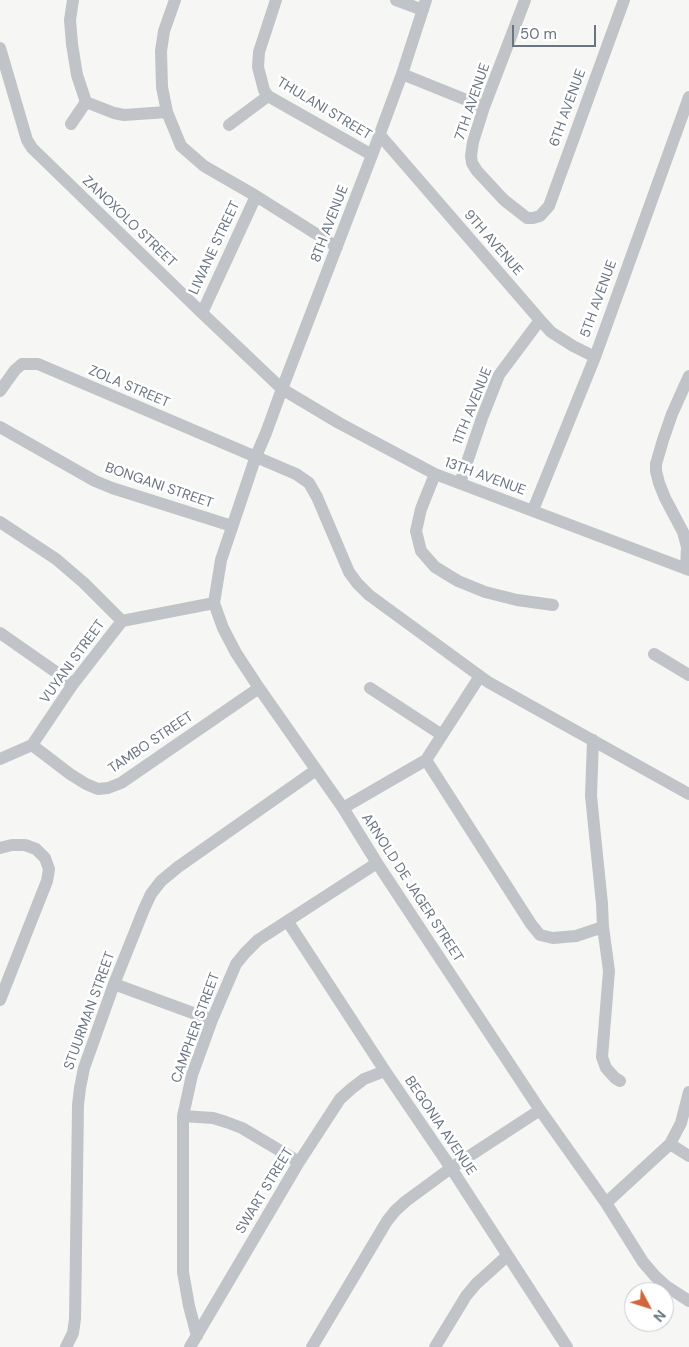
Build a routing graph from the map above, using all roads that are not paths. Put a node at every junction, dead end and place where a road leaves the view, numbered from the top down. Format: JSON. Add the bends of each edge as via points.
{"nodes":[{"id":1,"x":73,"y":0,"type":"edge"},
{"id":2,"x":175,"y":0,"type":"edge"},
{"id":3,"x":276,"y":0,"type":"edge"},
{"id":4,"x":396,"y":0,"type":"edge"},
{"id":5,"x":525,"y":0,"type":"edge"},
{"id":6,"x":624,"y":0,"type":"edge"},
{"id":7,"x":425,"y":5,"type":"edge"},
{"id":8,"x":0,"y":48,"type":"edge"},
{"id":9,"x":402,"y":74,"type":"junction"},
{"id":10,"x":268,"y":96,"type":"junction"},
{"id":11,"x":689,"y":97,"type":"edge"},
{"id":12,"x":86,"y":102,"type":"junction"},
{"id":13,"x":484,"y":107,"type":"junction"},
{"id":14,"x":167,"y":112,"type":"junction"},
{"id":15,"x":71,"y":124,"type":"dead end"},
{"id":16,"x":229,"y":125,"type":"dead end"},
{"id":17,"x":379,"y":134,"type":"junction"},
{"id":18,"x":372,"y":155,"type":"junction"},
{"id":19,"x":256,"y":196,"type":"junction"},
{"id":20,"x":533,"y":218,"type":"joint"},
{"id":21,"x":337,"y":247,"type":"junction"},
{"id":22,"x":202,"y":313,"type":"junction"},
{"id":23,"x":540,"y":320,"type":"junction"},
{"id":24,"x":594,"y":357,"type":"junction"},
{"id":25,"x":689,"y":376,"type":"edge"},
{"id":26,"x":282,"y":389,"type":"junction"},
{"id":27,"x":0,"y":391,"type":"edge"},
{"id":28,"x":0,"y":427,"type":"edge"},
{"id":29,"x":256,"y":456,"type":"junction"},
{"id":30,"x":435,"y":474,"type":"junction"},
{"id":31,"x":460,"y":483,"type":"junction"},
{"id":32,"x":533,"y":510,"type":"junction"},
{"id":33,"x":0,"y":522,"type":"edge"},
{"id":34,"x":232,"y":526,"type":"junction"},
{"id":35,"x":688,"y":569,"type":"edge"},
{"id":36,"x":214,"y":603,"type":"junction"},
{"id":37,"x":553,"y":605,"type":"dead end"},
{"id":38,"x":122,"y":621,"type":"junction"},
{"id":39,"x":0,"y":633,"type":"edge"},
{"id":40,"x":654,"y":654,"type":"dead end"},
{"id":41,"x":689,"y":675,"type":"edge"},
{"id":42,"x":480,"y":676,"type":"junction"},
{"id":43,"x":72,"y":684,"type":"junction"},
{"id":44,"x":259,"y":688,"type":"junction"},
{"id":45,"x":370,"y":688,"type":"dead end"},
{"id":46,"x":442,"y":735,"type":"junction"},
{"id":47,"x":593,"y":740,"type":"junction"},
{"id":48,"x":32,"y":745,"type":"junction"},
{"id":49,"x":0,"y":759,"type":"edge"},
{"id":50,"x":426,"y":760,"type":"junction"},
{"id":51,"x":316,"y":770,"type":"junction"},
{"id":52,"x":689,"y":794,"type":"edge"},
{"id":53,"x":343,"y":808,"type":"junction"},
{"id":54,"x":0,"y":848,"type":"edge"},
{"id":55,"x":377,"y":863,"type":"junction"},
{"id":56,"x":288,"y":922,"type":"junction"},
{"id":57,"x":603,"y":927,"type":"junction"},
{"id":58,"x":114,"y":984,"type":"junction"},
{"id":59,"x":0,"y":1000,"type":"edge"},
{"id":60,"x":212,"y":1020,"type":"junction"},
{"id":61,"x":385,"y":1071,"type":"junction"},
{"id":62,"x":620,"y":1081,"type":"dead end"},
{"id":63,"x":689,"y":1092,"type":"edge"},
{"id":64,"x":540,"y":1110,"type":"junction"},
{"id":65,"x":183,"y":1116,"type":"junction"},
{"id":66,"x":670,"y":1144,"type":"junction"},
{"id":67,"x":689,"y":1156,"type":"edge"},
{"id":68,"x":299,"y":1162,"type":"junction"},
{"id":69,"x":451,"y":1168,"type":"junction"},
{"id":70,"x":606,"y":1204,"type":"junction"},
{"id":71,"x":507,"y":1256,"type":"junction"},
{"id":72,"x":689,"y":1301,"type":"edge"},
{"id":73,"x":197,"y":1336,"type":"junction"},
{"id":74,"x":66,"y":1347,"type":"edge"},
{"id":75,"x":190,"y":1347,"type":"edge"},
{"id":76,"x":312,"y":1347,"type":"edge"},
{"id":77,"x":434,"y":1347,"type":"edge"},
{"id":78,"x":567,"y":1347,"type":"edge"}],
"edges":[{"from":1,"to":12,"type":"street","via":[[70,20],[72,44]]},
{"from":2,"to":14,"type":"street","via":[[161,51],[162,87]]},
{"from":3,"to":10,"type":"street","name":"THULANI STREET","via":[[259,52],[258,67]]},
{"from":4,"to":7,"type":"street"},
{"from":5,"to":13,"type":"street","name":"7TH AVENUE"},
{"from":6,"to":20,"type":"street","name":"6TH AVENUE","via":[[549,206],[540,216]]},
{"from":7,"to":9,"type":"street","name":"8TH AVENUE"},
{"from":8,"to":22,"type":"street","name":"ZANOXOLO STREET","via":[[32,148]]},
{"from":9,"to":13,"type":"street"},
{"from":9,"to":17,"type":"street","name":"8TH AVENUE"},
{"from":10,"to":16,"type":"street"},
{"from":10,"to":18,"type":"street","name":"THULANI STREET"},
{"from":11,"to":24,"type":"street","name":"5TH AVENUE"},
{"from":12,"to":14,"type":"street","via":[[124,115]]},
{"from":12,"to":15,"type":"street"},
{"from":13,"to":20,"type":"street","name":"7TH AVENUE","via":[[473,142],[472,163],[504,200],[527,218]]},
{"from":14,"to":19,"type":"street","via":[[181,146],[204,166]]},
{"from":17,"to":18,"type":"street","name":"8TH AVENUE"},
{"from":17,"to":23,"type":"street","name":"9TH AVENUE"},
{"from":18,"to":21,"type":"street","name":"8TH AVENUE"},
{"from":19,"to":21,"type":"street"},
{"from":19,"to":22,"type":"street","name":"LIWANE STREET"},
{"from":21,"to":26,"type":"street","name":"8TH AVENUE"},
{"from":22,"to":26,"type":"street","name":"ZANOXOLO STREET"},
{"from":23,"to":24,"type":"street","name":"9TH AVENUE","via":[[551,332]]},
{"from":23,"to":31,"type":"street","name":"11TH AVENUE","via":[[499,375]]},
{"from":24,"to":32,"type":"street","name":"5TH AVENUE"},
{"from":25,"to":35,"type":"street","via":[[669,422],[656,471],[665,498],[683,532]]},
{"from":26,"to":29,"type":"street","name":"8TH AVENUE"},
{"from":26,"to":30,"type":"street","name":"13TH AVENUE"},
{"from":27,"to":29,"type":"street","name":"ZOLA STREET","via":[[22,364],[38,364]]},
{"from":28,"to":34,"type":"street","name":"BONGANI STREET","via":[[95,481]]},
{"from":29,"to":34,"type":"street","name":"ARNOLD DE JAGER STREET"},
{"from":29,"to":42,"type":"street","via":[[309,483],[349,572],[369,595]]},
{"from":30,"to":31,"type":"street","name":"13TH AVENUE"},
{"from":30,"to":37,"type":"street","via":[[420,509],[416,531],[421,551],[430,562],[458,581],[485,592]]},
{"from":31,"to":32,"type":"street","name":"13TH AVENUE"},
{"from":32,"to":35,"type":"street","name":"13TH AVENUE"},
{"from":33,"to":38,"type":"street","via":[[56,559]]},
{"from":34,"to":36,"type":"street","name":"ARNOLD DE JAGER STREET","via":[[221,560]]},
{"from":36,"to":38,"type":"street","name":"VUYANI STREET"},
{"from":36,"to":44,"type":"street","name":"ARNOLD DE JAGER STREET","via":[[236,653]]},
{"from":38,"to":43,"type":"street","name":"VUYANI STREET"},
{"from":39,"to":43,"type":"street"},
{"from":40,"to":41,"type":"street"},
{"from":42,"to":46,"type":"street"},
{"from":42,"to":47,"type":"street"},
{"from":43,"to":48,"type":"street","name":"VUYANI STREET"},
{"from":44,"to":48,"type":"street","name":"TAMBO STREET","via":[[108,788],[98,789],[86,784]]},
{"from":44,"to":51,"type":"street","name":"ARNOLD DE JAGER STREET"},
{"from":45,"to":46,"type":"street"},
{"from":46,"to":50,"type":"street"},
{"from":47,"to":52,"type":"street"},
{"from":47,"to":57,"type":"street","via":[[591,796]]},
{"from":48,"to":49,"type":"street"},
{"from":50,"to":53,"type":"street"},
{"from":50,"to":57,"type":"street","via":[[540,934],[553,938],[576,936]]},
{"from":51,"to":53,"type":"street","name":"ARNOLD DE JAGER STREET"},
{"from":51,"to":58,"type":"street","name":"STUURMAN STREET","via":[[161,881],[151,894]]},
{"from":53,"to":55,"type":"street","name":"ARNOLD DE JAGER STREET"},
{"from":54,"to":59,"type":"street","via":[[25,845],[36,849],[45,858],[49,869]]},
{"from":55,"to":56,"type":"street","name":"CAMPHER STREET"},
{"from":55,"to":64,"type":"street","name":"ARNOLD DE JAGER STREET"},
{"from":56,"to":60,"type":"street","name":"CAMPHER STREET","via":[[245,952],[236,964]]},
{"from":56,"to":61,"type":"street","name":"BEGONIA AVENUE"},
{"from":57,"to":62,"type":"street","via":[[609,971],[602,1057],[606,1068]]},
{"from":58,"to":60,"type":"street"},
{"from":58,"to":74,"type":"street","name":"STUURMAN STREET","via":[[80,1088],[76,1319]]},
{"from":60,"to":65,"type":"street","name":"CAMPHER STREET","via":[[192,1075]]},
{"from":61,"to":68,"type":"street","name":"SWART STREET","via":[[364,1079],[340,1099]]},
{"from":61,"to":69,"type":"street","name":"BEGONIA AVENUE"},
{"from":63,"to":66,"type":"street","via":[[681,1123]]},
{"from":64,"to":69,"type":"street"},
{"from":64,"to":70,"type":"street","name":"ARNOLD DE JAGER STREET"},
{"from":65,"to":68,"type":"street","via":[[214,1118],[242,1128]]},
{"from":65,"to":73,"type":"street","name":"CAMPHER STREET","via":[[183,1272]]},
{"from":66,"to":67,"type":"street"},
{"from":66,"to":70,"type":"street"},
{"from":68,"to":73,"type":"street","name":"SWART STREET"},
{"from":69,"to":71,"type":"street","name":"BEGONIA AVENUE"},
{"from":69,"to":76,"type":"street","via":[[406,1201],[387,1221]]},
{"from":70,"to":72,"type":"street","name":"ARNOLD DE JAGER STREET","via":[[643,1262],[666,1286]]},
{"from":71,"to":77,"type":"street","via":[[466,1296]]},
{"from":71,"to":78,"type":"street","name":"BEGONIA AVENUE"},
{"from":73,"to":75,"type":"street","name":"SWART STREET"}]}
